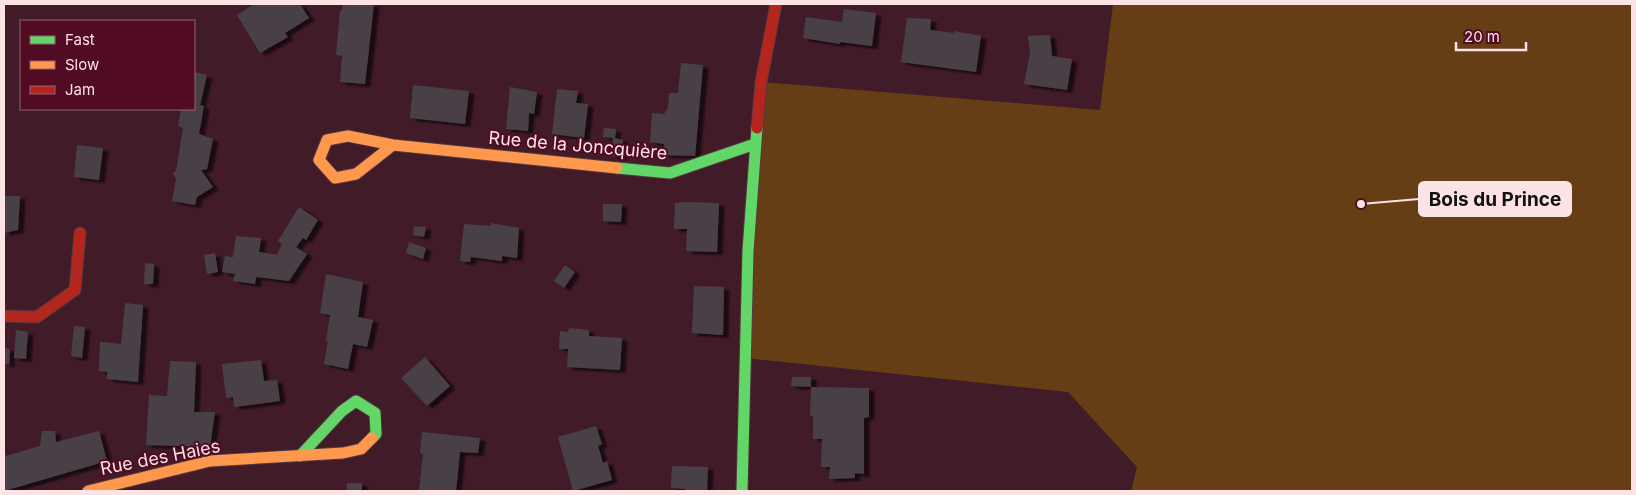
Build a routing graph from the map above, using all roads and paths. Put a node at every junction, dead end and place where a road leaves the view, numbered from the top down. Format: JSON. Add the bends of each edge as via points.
{"nodes":[{"id":1,"x":776,"y":4,"type":"edge"},
{"id":2,"x":755,"y":144,"type":"junction"},
{"id":3,"x":393,"y":145,"type":"junction"},
{"id":4,"x":80,"y":233,"type":"dead end"},
{"id":5,"x":4,"y":316,"type":"edge"},
{"id":6,"x":300,"y":456,"type":"junction"},
{"id":7,"x":88,"y":491,"type":"edge"},
{"id":8,"x":742,"y":491,"type":"edge"}],
"edges":[{"from":1,"to":2,"type":"street","via":[[761,82]]},
{"from":2,"to":3,"type":"street","name":"Rue de la Joncquière","via":[[670,173]]},
{"from":2,"to":8,"type":"street","via":[[748,251]]},
{"from":3,"to":3,"type":"street","name":"Rue de la Joncquière","via":[[348,136],[327,140],[319,160],[335,178],[356,174]]},
{"from":4,"to":5,"type":"street","via":[[75,290],[37,317]]},
{"from":6,"to":6,"type":"street","name":"Rue des Haies","via":[[342,411],[356,402],[375,413],[376,434],[361,449]]},
{"from":6,"to":7,"type":"street","name":"Rue des Haies","via":[[210,462]]}]}
